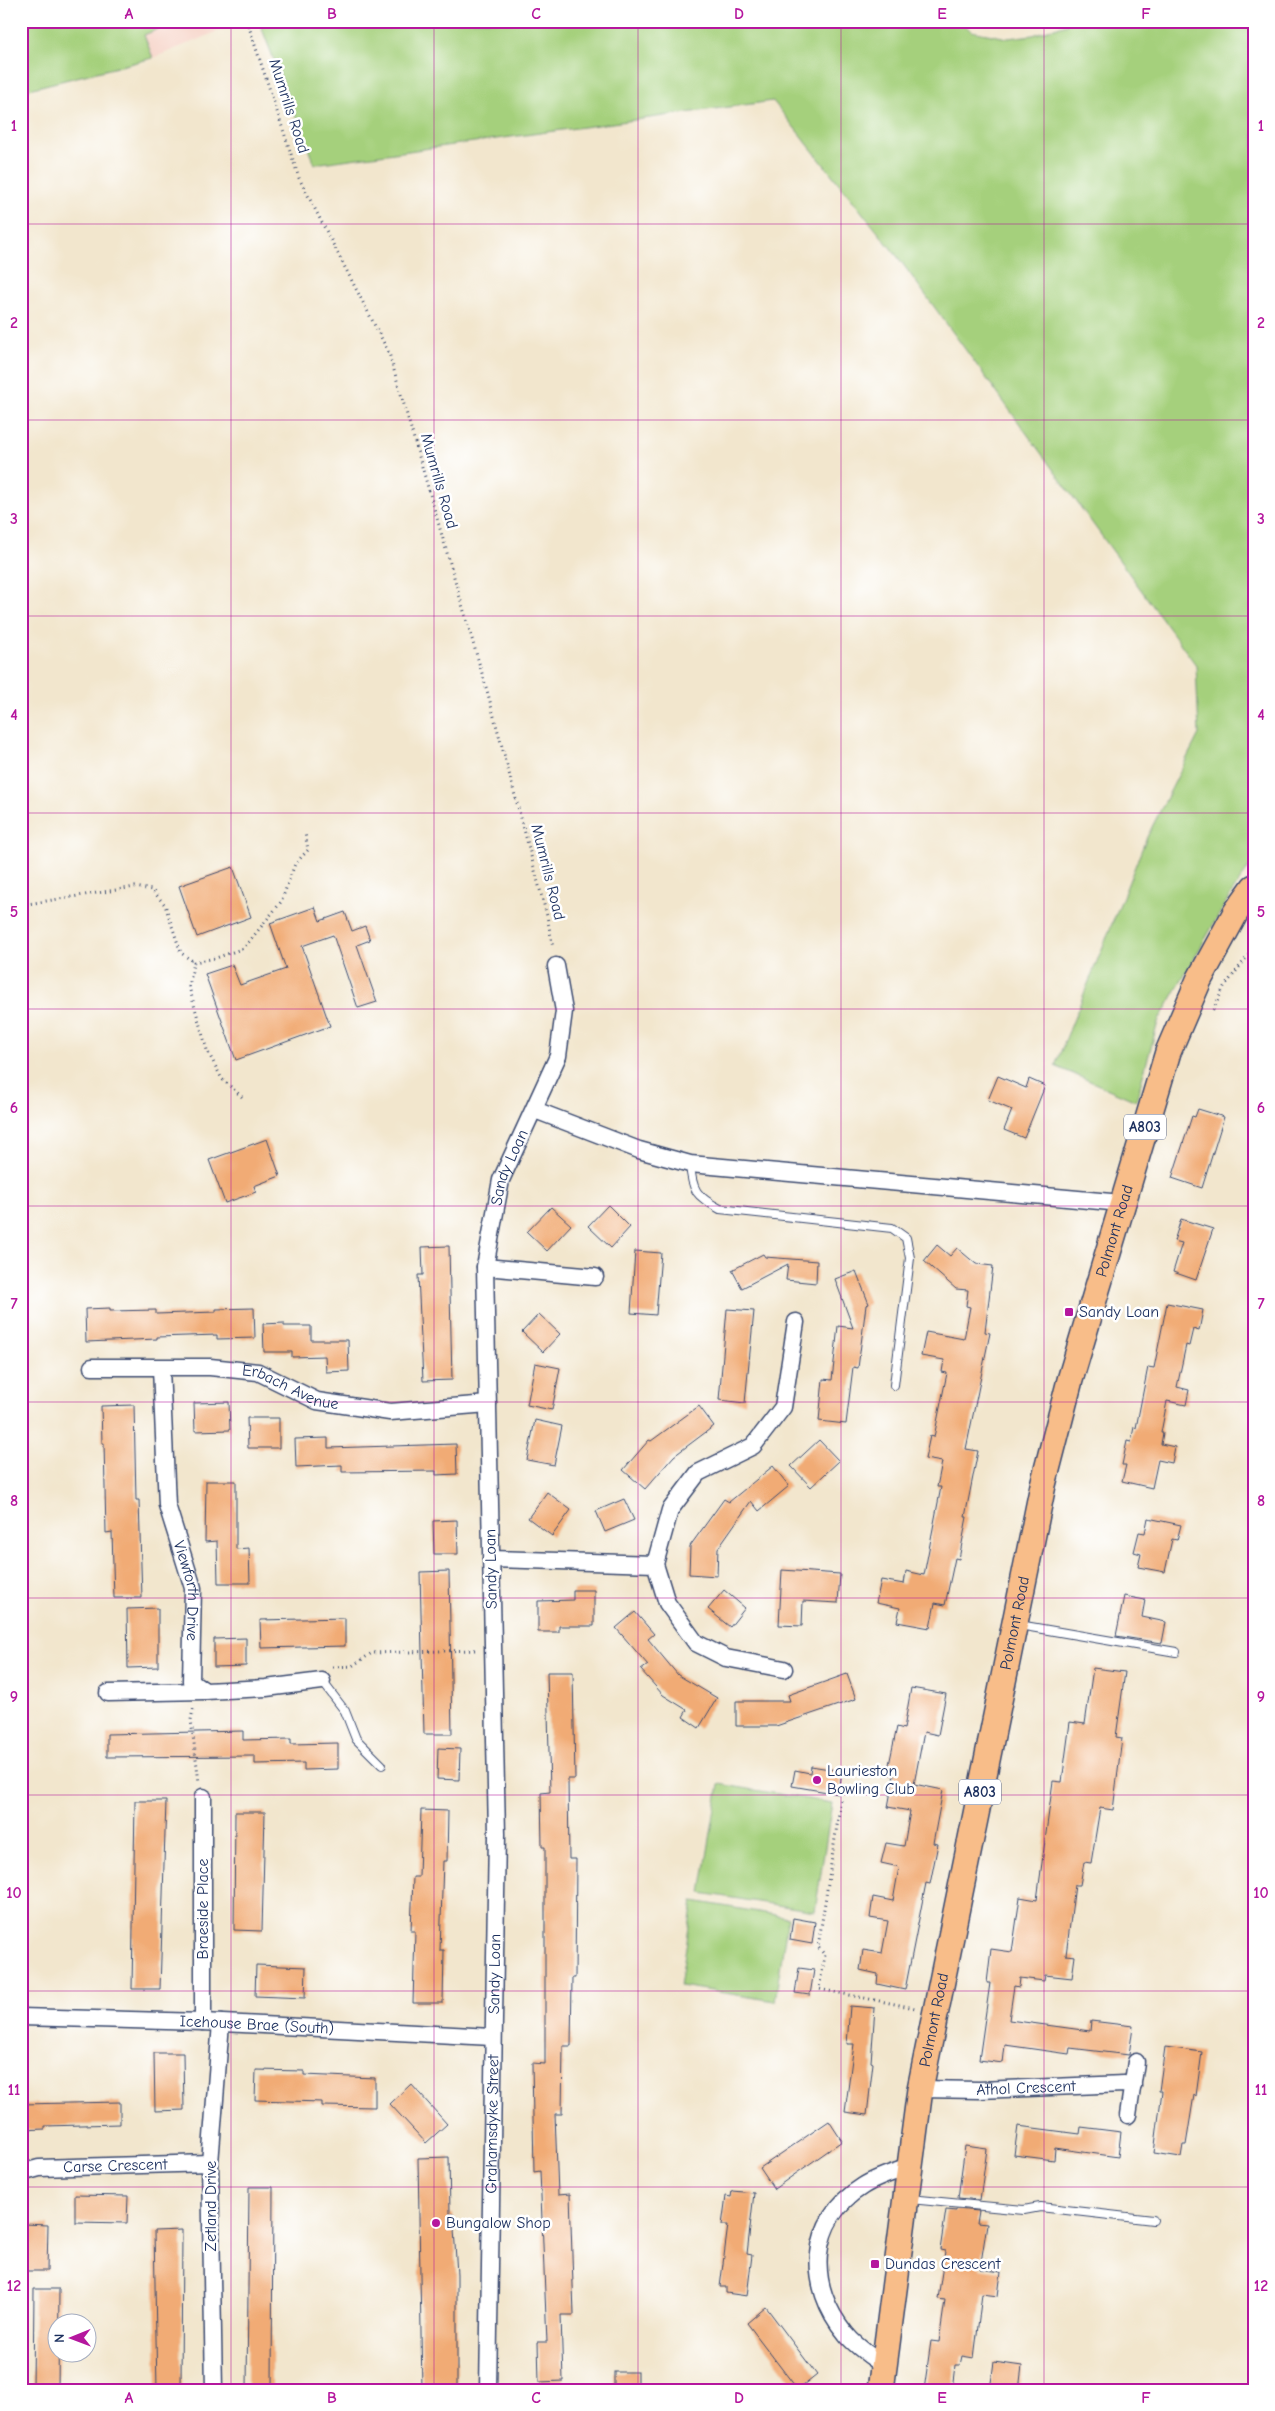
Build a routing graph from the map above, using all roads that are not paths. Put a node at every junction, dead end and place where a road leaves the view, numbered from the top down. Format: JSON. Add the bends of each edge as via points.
{"nodes":[{"id":1,"x":1254,"y":887,"type":"edge"},
{"id":2,"x":556,"y":966,"type":"road end"},
{"id":3,"x":535,"y":1110,"type":"junction"},
{"id":4,"x":690,"y":1164,"type":"junction"},
{"id":5,"x":1122,"y":1203,"type":"junction"},
{"id":6,"x":485,"y":1267,"type":"junction"},
{"id":7,"x":595,"y":1277,"type":"dead end"},
{"id":8,"x":796,"y":1322,"type":"dead end"},
{"id":9,"x":92,"y":1367,"type":"dead end"},
{"id":10,"x":161,"y":1368,"type":"junction"},
{"id":11,"x":894,"y":1385,"type":"dead end"},
{"id":12,"x":488,"y":1404,"type":"junction"},
{"id":13,"x":491,"y":1559,"type":"junction"},
{"id":14,"x":655,"y":1564,"type":"junction"},
{"id":15,"x":1014,"y":1624,"type":"junction"},
{"id":16,"x":1176,"y":1652,"type":"dead end"},
{"id":17,"x":784,"y":1669,"type":"dead end"},
{"id":18,"x":322,"y":1681,"type":"joint"},
{"id":19,"x":200,"y":1691,"type":"junction"},
{"id":20,"x":108,"y":1693,"type":"dead end"},
{"id":21,"x":382,"y":1765,"type":"dead end"},
{"id":22,"x":203,"y":1797,"type":"road end"},
{"id":23,"x":21,"y":2017,"type":"edge"},
{"id":24,"x":203,"y":2022,"type":"junction"},
{"id":25,"x":221,"y":2023,"type":"junction"},
{"id":26,"x":492,"y":2037,"type":"junction"},
{"id":27,"x":1136,"y":2062,"type":"dead end"},
{"id":28,"x":1133,"y":2086,"type":"junction"},
{"id":29,"x":920,"y":2089,"type":"junction"},
{"id":30,"x":1128,"y":2115,"type":"dead end"},
{"id":31,"x":210,"y":2163,"type":"junction"},
{"id":32,"x":909,"y":2167,"type":"junction"},
{"id":33,"x":21,"y":2173,"type":"edge"},
{"id":34,"x":906,"y":2198,"type":"junction"},
{"id":35,"x":1152,"y":2220,"type":"dead end"},
{"id":36,"x":884,"y":2366,"type":"junction"},
{"id":37,"x":214,"y":2390,"type":"edge"},
{"id":38,"x":488,"y":2390,"type":"edge"},
{"id":39,"x":881,"y":2390,"type":"edge"}],
"edges":[{"from":1,"to":5,"type":"main road","name":"Polmont Road","number":"A803","via":[[1236,912],[1199,980],[1168,1052]]},
{"from":2,"to":3,"type":"street","name":"Sandy Loan","via":[[564,1011],[558,1056]]},
{"from":3,"to":4,"type":"street","name":"Sandy Loan","via":[[639,1150]]},
{"from":3,"to":6,"type":"street","name":"Sandy Loan","via":[[501,1180]]},
{"from":4,"to":5,"type":"street","name":"Sandy Loan"},
{"from":4,"to":11,"type":"lane","via":[[692,1184],[705,1200],[720,1209],[892,1228],[906,1238],[910,1258]]},
{"from":5,"to":15,"type":"main road","name":"Polmont Road","number":"A803","via":[[1070,1380]]},
{"from":6,"to":7,"type":"street"},
{"from":6,"to":12,"type":"street","name":"Sandy Loan"},
{"from":8,"to":14,"type":"street","via":[[783,1407],[753,1446],[698,1473],[670,1510]]},
{"from":9,"to":10,"type":"street","name":"Erbach Avenue"},
{"from":10,"to":12,"type":"street","name":"Erbach Avenue","via":[[210,1367],[258,1372],[317,1401],[390,1412]]},
{"from":10,"to":19,"type":"street","name":"Viewforth Drive","via":[[167,1505],[193,1588],[191,1682]]},
{"from":12,"to":13,"type":"street","name":"Sandy Loan"},
{"from":13,"to":14,"type":"street"},
{"from":13,"to":26,"type":"street","name":"Sandy Loan","via":[[497,1834]]},
{"from":14,"to":17,"type":"street","via":[[667,1603],[696,1643],[726,1658]]},
{"from":15,"to":16,"type":"lane"},
{"from":15,"to":29,"type":"main road","name":"Polmont Road","number":"A803"},
{"from":18,"to":19,"type":"street"},
{"from":18,"to":21,"type":"lane","via":[[345,1711],[356,1739]]},
{"from":19,"to":20,"type":"street"},
{"from":22,"to":24,"type":"street","name":"Braeside Place"},
{"from":23,"to":24,"type":"street","name":"Icehouse Brae (South)"},
{"from":24,"to":25,"type":"street","name":"Icehouse Brae (South)"},
{"from":25,"to":26,"type":"street","name":"Icehouse Brae (South)"},
{"from":25,"to":31,"type":"street","name":"Zetland Drive"},
{"from":26,"to":38,"type":"street","name":"Grahamsdyke Street"},
{"from":27,"to":28,"type":"street"},
{"from":28,"to":29,"type":"street","name":"Athol Crescent"},
{"from":28,"to":30,"type":"street"},
{"from":29,"to":32,"type":"main road","name":"Polmont Road","number":"A803"},
{"from":31,"to":33,"type":"street","name":"Carse Crescent","via":[[39,2168]]},
{"from":31,"to":37,"type":"street","name":"Zetland Drive"},
{"from":32,"to":34,"type":"main road","name":"Polmont Road","number":"A803"},
{"from":32,"to":36,"type":"street","via":[[863,2186],[843,2202],[828,2222],[818,2255],[820,2285],[831,2312],[846,2334]]},
{"from":34,"to":35,"type":"lane","via":[[1024,2210],[1040,2207]]},
{"from":34,"to":36,"type":"main road","name":"Polmont Road","number":"A803"},
{"from":36,"to":39,"type":"main road","name":"Polmont Road","number":"A803"}]}
